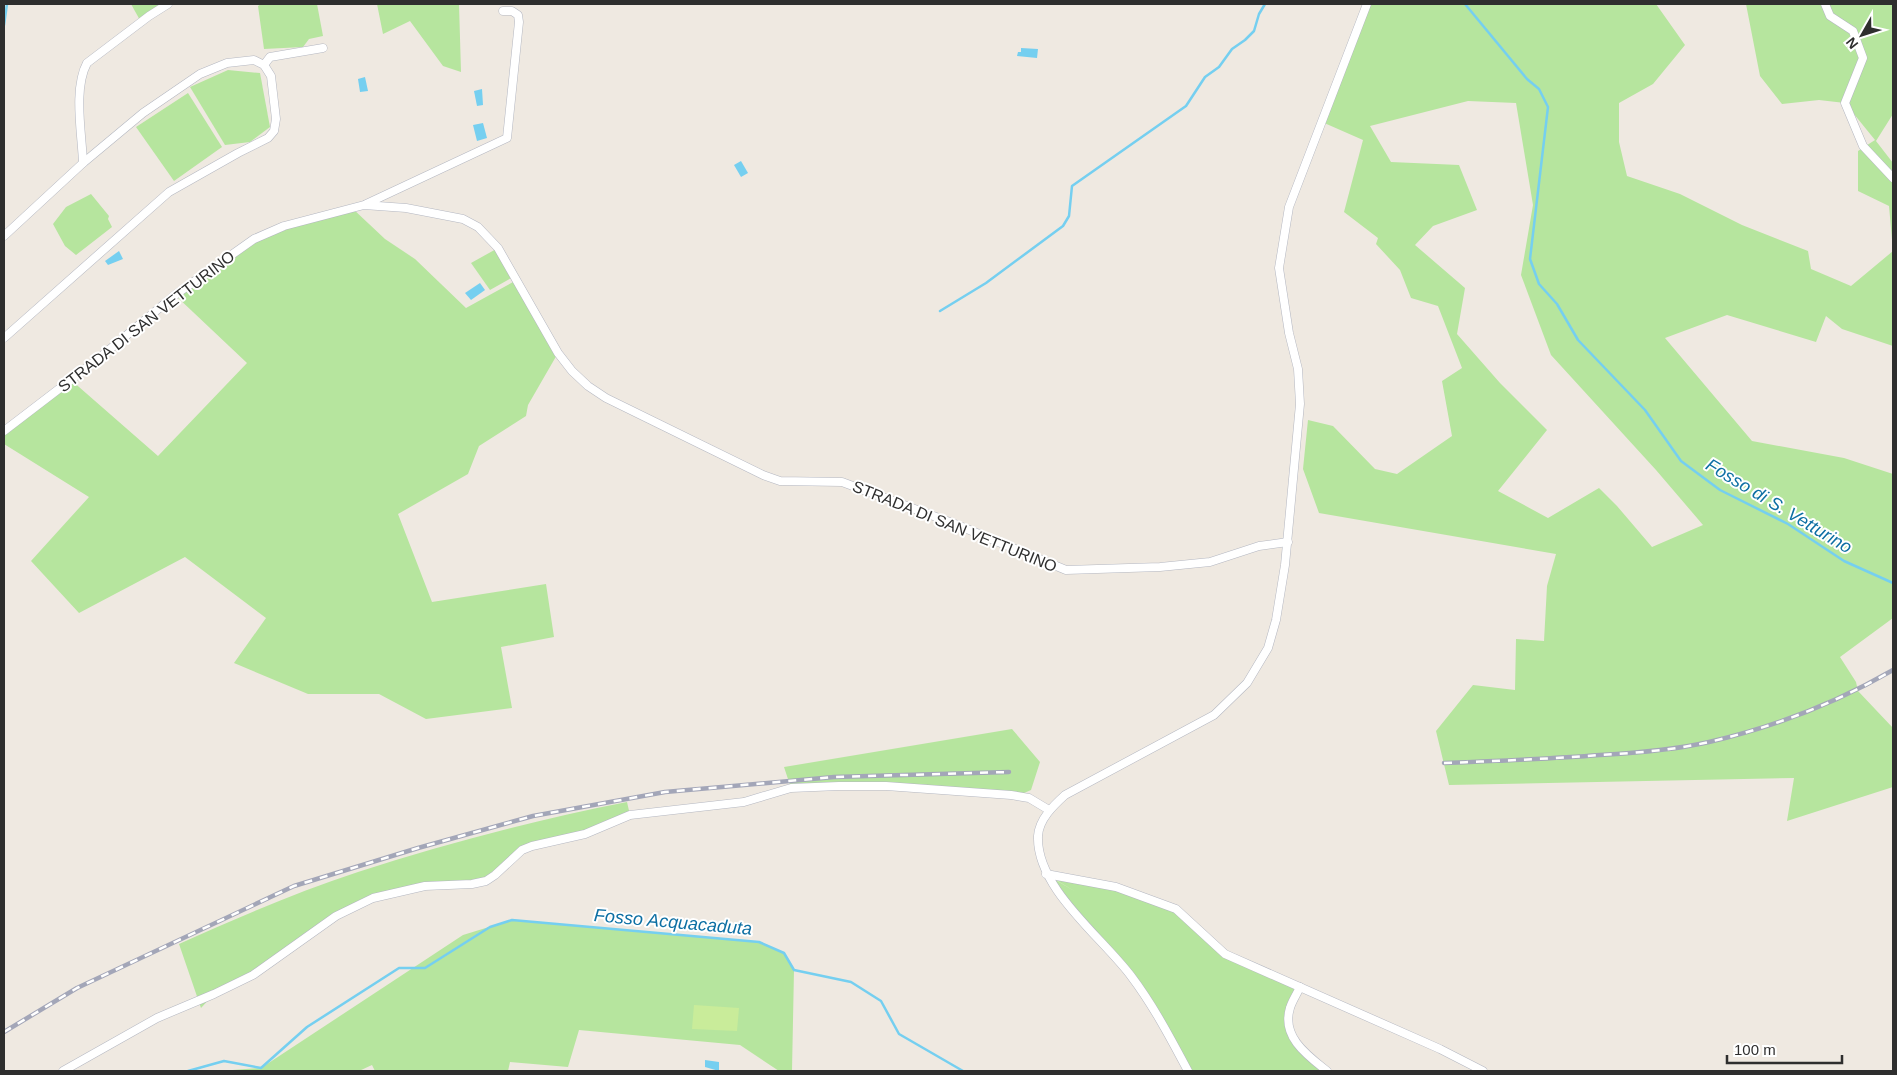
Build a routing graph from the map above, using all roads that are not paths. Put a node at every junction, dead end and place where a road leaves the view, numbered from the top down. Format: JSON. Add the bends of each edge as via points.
{"nodes":[{"id":1,"x":168,"y":4,"type":"edge"},
{"id":2,"x":1367,"y":4,"type":"edge"},
{"id":3,"x":1825,"y":4,"type":"edge"},
{"id":4,"x":503,"y":11,"type":"dead end"},
{"id":5,"x":323,"y":48,"type":"dead end"},
{"id":6,"x":264,"y":65,"type":"junction"},
{"id":7,"x":83,"y":163,"type":"junction"},
{"id":8,"x":1893,"y":178,"type":"edge"},
{"id":9,"x":364,"y":205,"type":"junction"},
{"id":10,"x":4,"y":236,"type":"edge"},
{"id":11,"x":4,"y":338,"type":"edge"},
{"id":12,"x":4,"y":431,"type":"edge"},
{"id":13,"x":1288,"y":542,"type":"junction"},
{"id":14,"x":1049,"y":810,"type":"junction"},
{"id":15,"x":1046,"y":874,"type":"junction"},
{"id":16,"x":1300,"y":987,"type":"junction"},
{"id":17,"x":63,"y":1071,"type":"edge"},
{"id":18,"x":1188,"y":1071,"type":"edge"},
{"id":19,"x":1327,"y":1071,"type":"edge"},
{"id":20,"x":1483,"y":1071,"type":"edge"}],
"edges":[{"from":1,"to":7,"type":"street","via":[[86,63],[79,93]]},
{"from":2,"to":13,"type":"street","via":[[1288,206],[1279,268],[1298,369],[1300,404]]},
{"from":3,"to":8,"type":"street","via":[[1830,16],[1853,31],[1864,58],[1845,103],[1863,146]]},
{"from":4,"to":9,"type":"street","via":[[518,15],[519,22],[507,138]]},
{"from":5,"to":6,"type":"street","via":[[270,57]]},
{"from":6,"to":7,"type":"street","via":[[254,60],[227,63],[200,74],[143,113]]},
{"from":6,"to":11,"type":"street","via":[[271,76],[276,119],[274,131],[268,138],[170,192]]},
{"from":7,"to":10,"type":"street"},
{"from":9,"to":12,"type":"street","name":"STRADA DI SAN VETTURINO","via":[[284,226],[254,239],[175,295]]},
{"from":9,"to":13,"type":"street","name":"STRADA DI SAN VETTURINO","via":[[406,208],[463,220],[478,228],[498,248],[558,353],[588,386],[606,398],[763,475],[780,480],[842,482],[1066,570],[1210,562],[1258,546]]},
{"from":13,"to":14,"type":"street","via":[[1276,620],[1268,648],[1247,683],[1214,715],[1065,796]]},
{"from":14,"to":15,"type":"street","via":[[1038,834]]},
{"from":14,"to":17,"type":"street","via":[[1029,798],[1011,795],[839,786],[791,788],[744,802],[630,815],[585,834],[522,850],[486,881],[425,886],[373,898],[336,916],[253,975],[157,1018]]},
{"from":15,"to":16,"type":"street","via":[[1116,887],[1176,909],[1225,954]]},
{"from":15,"to":18,"type":"street","via":[[1081,920],[1131,976],[1170,1036]]},
{"from":16,"to":19,"type":"street","via":[[1289,1009],[1288,1030],[1304,1052]]},
{"from":16,"to":20,"type":"street"}]}
